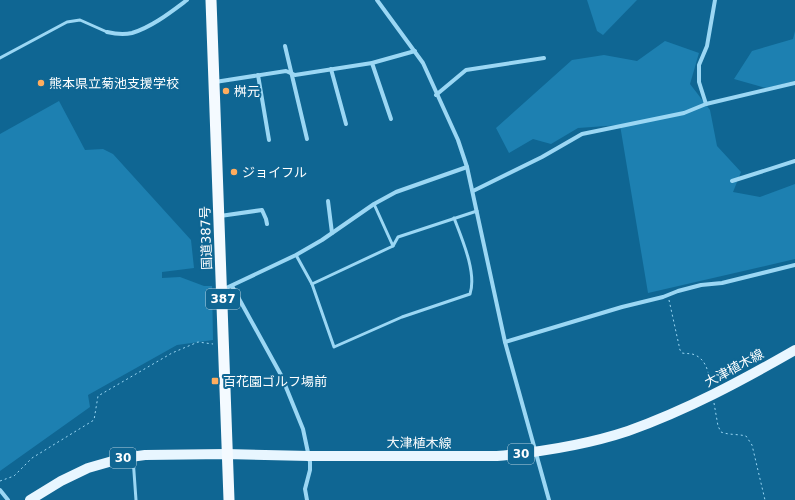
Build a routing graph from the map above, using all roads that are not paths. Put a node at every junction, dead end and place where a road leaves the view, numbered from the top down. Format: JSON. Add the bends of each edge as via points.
{"nodes":[{"id":1,"x":187,"y":0,"type":"edge"},
{"id":2,"x":211,"y":0,"type":"edge"},
{"id":3,"x":376,"y":0,"type":"edge"},
{"id":4,"x":714,"y":0,"type":"edge"},
{"id":5,"x":107,"y":32,"type":"joint"},
{"id":6,"x":285,"y":46,"type":"dead end"},
{"id":7,"x":415,"y":52,"type":"junction"},
{"id":8,"x":0,"y":58,"type":"edge"},
{"id":9,"x":544,"y":58,"type":"dead end"},
{"id":10,"x":372,"y":63,"type":"junction"},
{"id":11,"x":331,"y":69,"type":"junction"},
{"id":12,"x":291,"y":73,"type":"junction"},
{"id":13,"x":258,"y":75,"type":"junction"},
{"id":14,"x":215,"y":82,"type":"junction"},
{"id":15,"x":795,"y":83,"type":"edge"},
{"id":16,"x":436,"y":95,"type":"junction"},
{"id":17,"x":706,"y":104,"type":"junction"},
{"id":18,"x":391,"y":119,"type":"dead end"},
{"id":19,"x":346,"y":124,"type":"dead end"},
{"id":20,"x":307,"y":139,"type":"dead end"},
{"id":21,"x":269,"y":140,"type":"dead end"},
{"id":22,"x":795,"y":161,"type":"edge"},
{"id":23,"x":467,"y":167,"type":"junction"},
{"id":24,"x":732,"y":181,"type":"dead end"},
{"id":25,"x":473,"y":191,"type":"junction"},
{"id":26,"x":328,"y":201,"type":"dead end"},
{"id":27,"x":374,"y":204,"type":"junction"},
{"id":28,"x":477,"y":211,"type":"junction"},
{"id":29,"x":220,"y":216,"type":"junction"},
{"id":30,"x":454,"y":218,"type":"junction"},
{"id":31,"x":266,"y":224,"type":"dead end"},
{"id":32,"x":332,"y":233,"type":"junction"},
{"id":33,"x":393,"y":246,"type":"junction"},
{"id":34,"x":296,"y":255,"type":"junction"},
{"id":35,"x":795,"y":265,"type":"edge"},
{"id":36,"x":312,"y":284,"type":"junction"},
{"id":37,"x":227,"y":288,"type":"junction"},
{"id":38,"x":505,"y":342,"type":"junction"},
{"id":39,"x":795,"y":350,"type":"edge"},
{"id":40,"x":535,"y":452,"type":"junction"},
{"id":41,"x":226,"y":454,"type":"junction"},
{"id":42,"x":309,"y":456,"type":"junction"},
{"id":43,"x":132,"y":457,"type":"junction"},
{"id":44,"x":0,"y":490,"type":"edge"},
{"id":45,"x":8,"y":500,"type":"edge"},
{"id":46,"x":30,"y":500,"type":"edge"},
{"id":47,"x":136,"y":500,"type":"edge"},
{"id":48,"x":229,"y":500,"type":"edge"},
{"id":49,"x":307,"y":500,"type":"edge"},
{"id":50,"x":549,"y":500,"type":"edge"}],
"edges":[{"from":1,"to":5,"type":"street","via":[[150,25],[132,33]]},
{"from":2,"to":14,"type":"highway","name":"国道387号","number":"387"},
{"from":3,"to":7,"type":"street"},
{"from":4,"to":17,"type":"street","via":[[707,46],[699,65],[699,82]]},
{"from":5,"to":8,"type":"lane","via":[[80,20],[66,22]]},
{"from":6,"to":12,"type":"street"},
{"from":7,"to":10,"type":"street"},
{"from":7,"to":16,"type":"street","via":[[423,63]]},
{"from":9,"to":16,"type":"street","via":[[466,70]]},
{"from":10,"to":11,"type":"street"},
{"from":10,"to":18,"type":"street"},
{"from":11,"to":12,"type":"street"},
{"from":11,"to":19,"type":"street"},
{"from":12,"to":13,"type":"street","via":[[286,71]]},
{"from":12,"to":20,"type":"street"},
{"from":13,"to":14,"type":"street"},
{"from":13,"to":21,"type":"street"},
{"from":14,"to":29,"type":"highway","name":"国道387号","number":"387"},
{"from":15,"to":17,"type":"street"},
{"from":16,"to":23,"type":"street","via":[[458,140]]},
{"from":17,"to":25,"type":"street","via":[[684,113],[582,134]]},
{"from":22,"to":24,"type":"street"},
{"from":23,"to":25,"type":"street"},
{"from":23,"to":27,"type":"street","via":[[396,192]]},
{"from":25,"to":28,"type":"street"},
{"from":26,"to":32,"type":"street"},
{"from":27,"to":32,"type":"street"},
{"from":27,"to":33,"type":"lane"},
{"from":28,"to":30,"type":"lane"},
{"from":28,"to":38,"type":"street"},
{"from":29,"to":31,"type":"street","via":[[262,210]]},
{"from":29,"to":37,"type":"highway","name":"国道387号","number":"387"},
{"from":30,"to":33,"type":"lane","via":[[398,237]]},
{"from":30,"to":36,"type":"lane","via":[[466,248],[473,286],[470,294],[402,317],[334,347]]},
{"from":32,"to":34,"type":"street"},
{"from":33,"to":36,"type":"lane"},
{"from":34,"to":36,"type":"lane"},
{"from":34,"to":37,"type":"street"},
{"from":35,"to":38,"type":"street","via":[[678,291]]},
{"from":37,"to":41,"type":"highway","name":"国道387号","number":"387","via":[[224,346]]},
{"from":37,"to":42,"type":"street","via":[[281,375],[303,429]]},
{"from":38,"to":40,"type":"street"},
{"from":39,"to":40,"type":"main road","name":"大津植木線","number":"30","via":[[702,400],[628,431]]},
{"from":40,"to":42,"type":"main road","name":"大津植木線","number":"30","via":[[475,457]]},
{"from":40,"to":50,"type":"street"},
{"from":41,"to":42,"type":"main road","name":"大津植木線","number":"30"},
{"from":41,"to":43,"type":"main road","name":"大津植木線","number":"30"},
{"from":41,"to":48,"type":"highway","name":"国道387号","number":"387"},
{"from":42,"to":49,"type":"street","via":[[310,470],[305,489]]},
{"from":43,"to":46,"type":"main road","name":"大津植木線","number":"30","via":[[83,470]]},
{"from":43,"to":47,"type":"lane"},
{"from":44,"to":45,"type":"street"}]}
